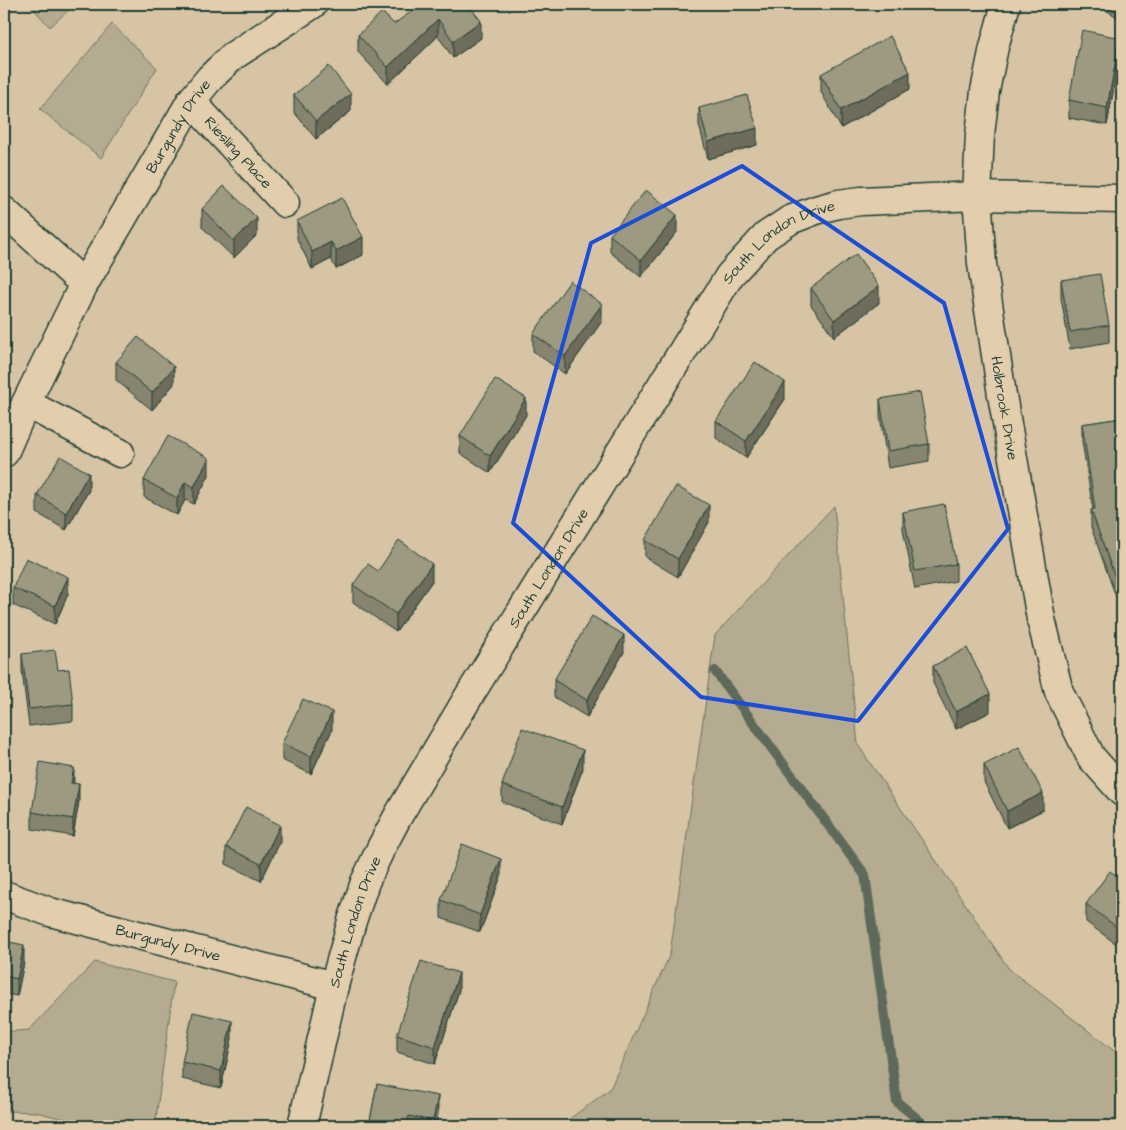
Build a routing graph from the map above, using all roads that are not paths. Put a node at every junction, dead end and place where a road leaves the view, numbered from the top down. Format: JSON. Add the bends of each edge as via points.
{"nodes":[{"id":1,"x":313,"y":4,"type":"edge"},
{"id":2,"x":1006,"y":4,"type":"edge"},
{"id":3,"x":191,"y":101,"type":"junction"},
{"id":4,"x":977,"y":196,"type":"junction"},
{"id":5,"x":1122,"y":199,"type":"edge"},
{"id":6,"x":285,"y":203,"type":"dead end"},
{"id":7,"x":4,"y":211,"type":"edge"},
{"id":8,"x":84,"y":284,"type":"junction"},
{"id":9,"x":26,"y":403,"type":"junction"},
{"id":10,"x":4,"y":453,"type":"edge"},
{"id":11,"x":120,"y":453,"type":"dead end"},
{"id":12,"x":1122,"y":792,"type":"edge"},
{"id":13,"x":4,"y":895,"type":"edge"},
{"id":14,"x":334,"y":986,"type":"junction"},
{"id":15,"x":302,"y":1126,"type":"edge"}],
"edges":[{"from":1,"to":3,"type":"street","name":"Burgundy Drive","via":[[233,56]]},
{"from":2,"to":4,"type":"street","name":"Holbrook Drive","via":[[985,92]]},
{"from":3,"to":6,"type":"street","name":"Riesling Place"},
{"from":3,"to":8,"type":"street","name":"Burgundy Drive"},
{"from":4,"to":5,"type":"street","name":"South London Drive"},
{"from":4,"to":12,"type":"street","name":"Holbrook Drive","via":[[982,264],[1002,395],[1041,619],[1056,683],[1091,757]]},
{"from":4,"to":14,"type":"street","name":"South London Drive","via":[[861,201],[816,210],[790,220],[766,236],[730,275],[398,816],[365,882]]},
{"from":7,"to":8,"type":"street"},
{"from":8,"to":9,"type":"street","name":"Burgundy Drive"},
{"from":9,"to":10,"type":"street","name":"Burgundy Drive"},
{"from":9,"to":11,"type":"street"},
{"from":13,"to":14,"type":"street","name":"Burgundy Drive","via":[[50,912]]},
{"from":14,"to":15,"type":"street","name":"South London Drive"}]}
